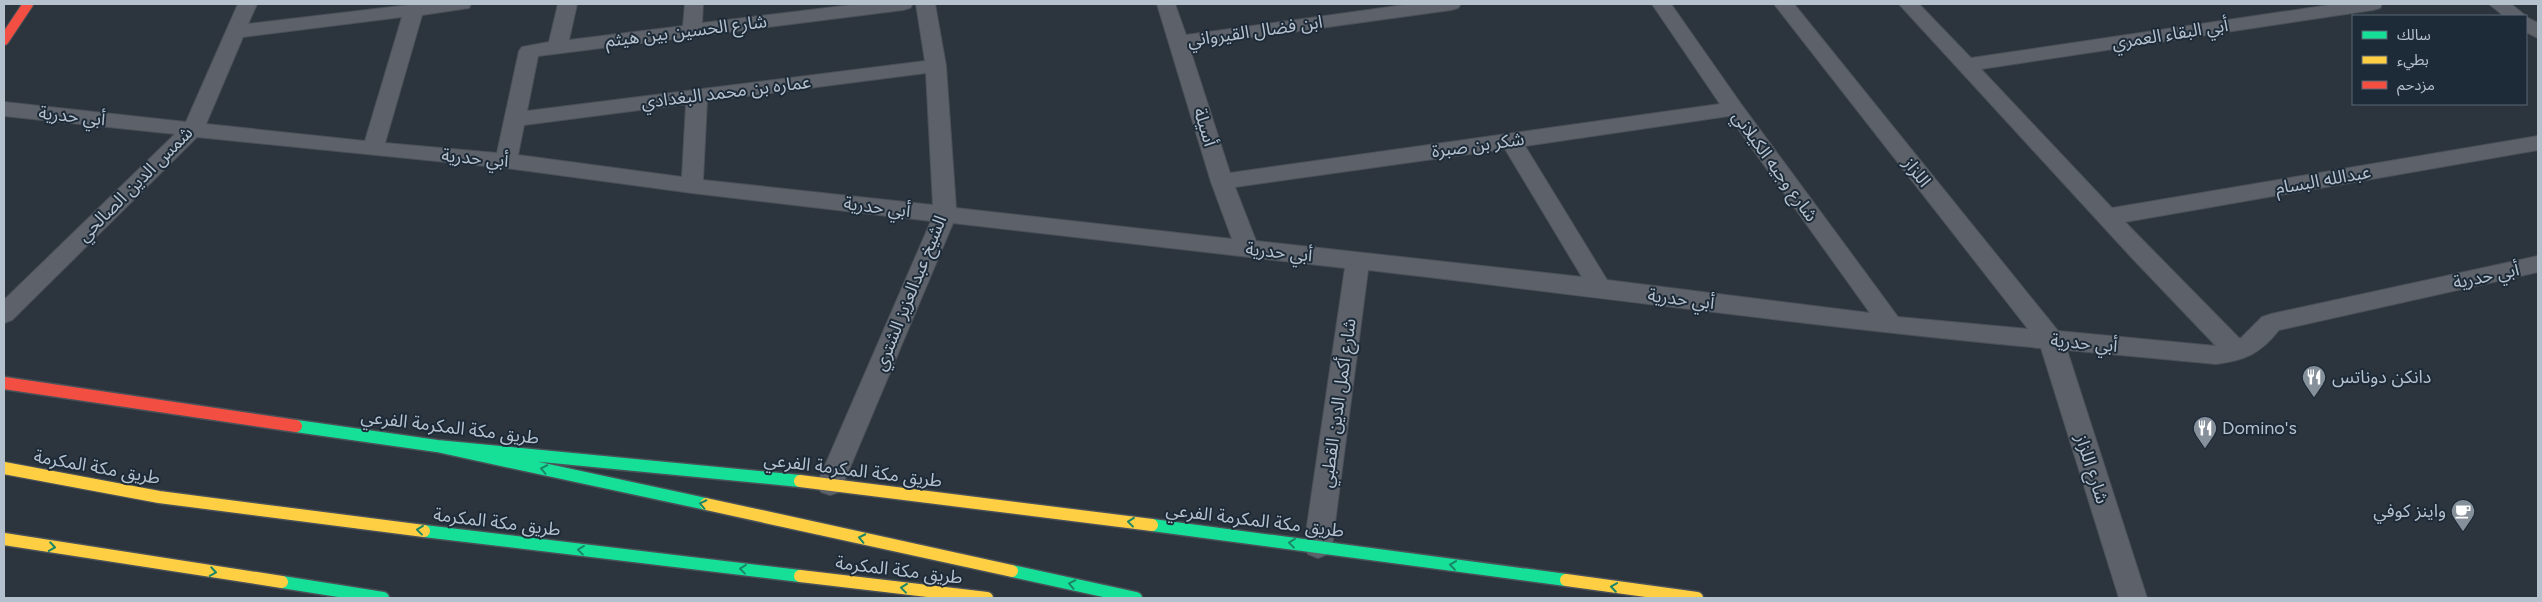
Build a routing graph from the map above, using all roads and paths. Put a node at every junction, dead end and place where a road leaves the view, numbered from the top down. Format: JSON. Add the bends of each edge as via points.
{"nodes":[{"id":1,"x":28,"y":4,"type":"edge"},
{"id":2,"x":247,"y":4,"type":"edge"},
{"id":3,"x":451,"y":4,"type":"edge"},
{"id":4,"x":567,"y":4,"type":"edge"},
{"id":5,"x":694,"y":4,"type":"edge"},
{"id":6,"x":903,"y":4,"type":"edge"},
{"id":7,"x":926,"y":4,"type":"edge"},
{"id":8,"x":1166,"y":4,"type":"edge"},
{"id":9,"x":1451,"y":4,"type":"edge"},
{"id":10,"x":1662,"y":4,"type":"edge"},
{"id":11,"x":1784,"y":4,"type":"edge"},
{"id":12,"x":1909,"y":4,"type":"edge"},
{"id":13,"x":2374,"y":4,"type":"edge"},
{"id":14,"x":2499,"y":4,"type":"edge"},
{"id":15,"x":414,"y":10,"type":"junction"},
{"id":16,"x":2515,"y":15,"type":"edge"},
{"id":17,"x":2527,"y":24,"type":"edge"},
{"id":18,"x":692,"y":31,"type":"junction"},
{"id":19,"x":234,"y":32,"type":"junction"},
{"id":20,"x":2538,"y":32,"type":"edge"},
{"id":21,"x":4,"y":40,"type":"edge"},
{"id":22,"x":1178,"y":42,"type":"junction"},
{"id":23,"x":558,"y":47,"type":"junction"},
{"id":24,"x":1966,"y":65,"type":"junction"},
{"id":25,"x":936,"y":66,"type":"junction"},
{"id":26,"x":697,"y":95,"type":"junction"},
{"id":27,"x":4,"y":109,"type":"edge"},
{"id":28,"x":1734,"y":109,"type":"junction"},
{"id":29,"x":516,"y":119,"type":"junction"},
{"id":30,"x":193,"y":129,"type":"junction"},
{"id":31,"x":1512,"y":140,"type":"junction"},
{"id":32,"x":2538,"y":143,"type":"edge"},
{"id":33,"x":373,"y":149,"type":"junction"},
{"id":34,"x":506,"y":161,"type":"junction"},
{"id":35,"x":1222,"y":182,"type":"junction"},
{"id":36,"x":692,"y":186,"type":"junction"},
{"id":37,"x":945,"y":215,"type":"junction"},
{"id":38,"x":2108,"y":217,"type":"junction"},
{"id":39,"x":1247,"y":248,"type":"junction"},
{"id":40,"x":1358,"y":261,"type":"junction"},
{"id":41,"x":2538,"y":264,"type":"edge"},
{"id":42,"x":1600,"y":288,"type":"junction"},
{"id":43,"x":4,"y":314,"type":"edge"},
{"id":44,"x":1891,"y":325,"type":"junction"},
{"id":45,"x":2051,"y":340,"type":"junction"},
{"id":46,"x":2238,"y":352,"type":"junction"},
{"id":47,"x":4,"y":383,"type":"edge"},
{"id":48,"x":437,"y":446,"type":"junction"},
{"id":49,"x":4,"y":468,"type":"edge"},
{"id":50,"x":830,"y":484,"type":"junction"},
{"id":51,"x":4,"y":539,"type":"edge"},
{"id":52,"x":1318,"y":546,"type":"junction"},
{"id":53,"x":383,"y":598,"type":"edge"},
{"id":54,"x":987,"y":598,"type":"edge"},
{"id":55,"x":1136,"y":598,"type":"edge"},
{"id":56,"x":1697,"y":598,"type":"edge"},
{"id":57,"x":2133,"y":598,"type":"edge"}],
"edges":[{"from":1,"to":21,"type":"main road"},
{"from":2,"to":19,"type":"street","name":"شمس الدين الصالحي"},
{"from":3,"to":15,"type":"street"},
{"from":4,"to":23,"type":"street"},
{"from":5,"to":18,"type":"street"},
{"from":6,"to":18,"type":"street","name":"شارع الحسين بين هيثم"},
{"from":7,"to":25,"type":"street","name":"الشيخ عبدالعزيز الشتري"},
{"from":8,"to":22,"type":"street","name":"أسيلة"},
{"from":9,"to":22,"type":"street","name":"ابن فضال القيرواني"},
{"from":10,"to":28,"type":"street","name":"شارع وجيه الكيلاني"},
{"from":11,"to":45,"type":"street","name":"اللزاز"},
{"from":12,"to":24,"type":"street"},
{"from":13,"to":24,"type":"street","name":"أبي البقاء العمري"},
{"from":14,"to":16,"type":"street"},
{"from":15,"to":19,"type":"street"},
{"from":15,"to":33,"type":"street"},
{"from":17,"to":20,"type":"street"},
{"from":18,"to":23,"type":"street","name":"شارع الحسين بين هيثم"},
{"from":19,"to":30,"type":"street","name":"شمس الدين الصالحي"},
{"from":22,"to":35,"type":"street","name":"أسيلة"},
{"from":23,"to":29,"type":"street","name":"شارع الحسين بين هيثم","via":[[529,52]]},
{"from":24,"to":38,"type":"street"},
{"from":25,"to":26,"type":"street","name":"عماره بن محمد البغدادي"},
{"from":25,"to":37,"type":"street","name":"الشيخ عبدالعزيز الشتري"},
{"from":26,"to":29,"type":"street","name":"عماره بن محمد البغدادي"},
{"from":26,"to":36,"type":"street"},
{"from":27,"to":30,"type":"street","name":"أبي حدرية"},
{"from":28,"to":31,"type":"street","name":"شكر بن صبرة"},
{"from":28,"to":44,"type":"street","name":"شارع وجيه الكيلاني"},
{"from":29,"to":34,"type":"street"},
{"from":30,"to":33,"type":"street","name":"أبي حدرية"},
{"from":30,"to":43,"type":"street","name":"شمس الدين الصالحي"},
{"from":31,"to":35,"type":"street","name":"شكر بن صبرة"},
{"from":31,"to":42,"type":"street"},
{"from":32,"to":38,"type":"street","name":"عبدالله البسام"},
{"from":33,"to":34,"type":"street","name":"أبي حدرية"},
{"from":34,"to":36,"type":"street","name":"أبي حدرية"},
{"from":35,"to":39,"type":"street","name":"أسيلة"},
{"from":36,"to":37,"type":"street","name":"أبي حدرية"},
{"from":37,"to":39,"type":"street","name":"أبي حدرية"},
{"from":37,"to":50,"type":"street","name":"الشيخ عبدالعزيز الشتري"},
{"from":38,"to":46,"type":"street"},
{"from":39,"to":40,"type":"street","name":"أبي حدرية"},
{"from":40,"to":42,"type":"street","name":"أبي حدرية"},
{"from":40,"to":52,"type":"street","name":"شارع أكمل الدين القطبي"},
{"from":41,"to":46,"type":"street","name":"أبي حدرية","via":[[2271,323],[2260,337]]},
{"from":42,"to":44,"type":"street","name":"أبي حدرية"},
{"from":44,"to":45,"type":"street","name":"أبي حدرية"},
{"from":45,"to":46,"type":"street","name":"أبي حدرية","via":[[2216,355]]},
{"from":45,"to":57,"type":"street","name":"شارع اللزاز"},
{"from":47,"to":48,"type":"main road","name":"طريق مكة المكرمة الفرعي"},
{"from":48,"to":50,"type":"main road","name":"طريق مكة المكرمة الفرعي"},
{"from":55,"to":48,"type":"main road","one_way":true},
{"from":54,"to":49,"type":"main road","name":"طريق مكة المكرمة","one_way":true,"via":[[159,497]]},
{"from":52,"to":50,"type":"main road","name":"طريق مكة المكرمة الفرعي","one_way":true},
{"from":51,"to":53,"type":"main road","one_way":true},
{"from":56,"to":52,"type":"main road","name":"طريق مكة المكرمة الفرعي","one_way":true}]}
